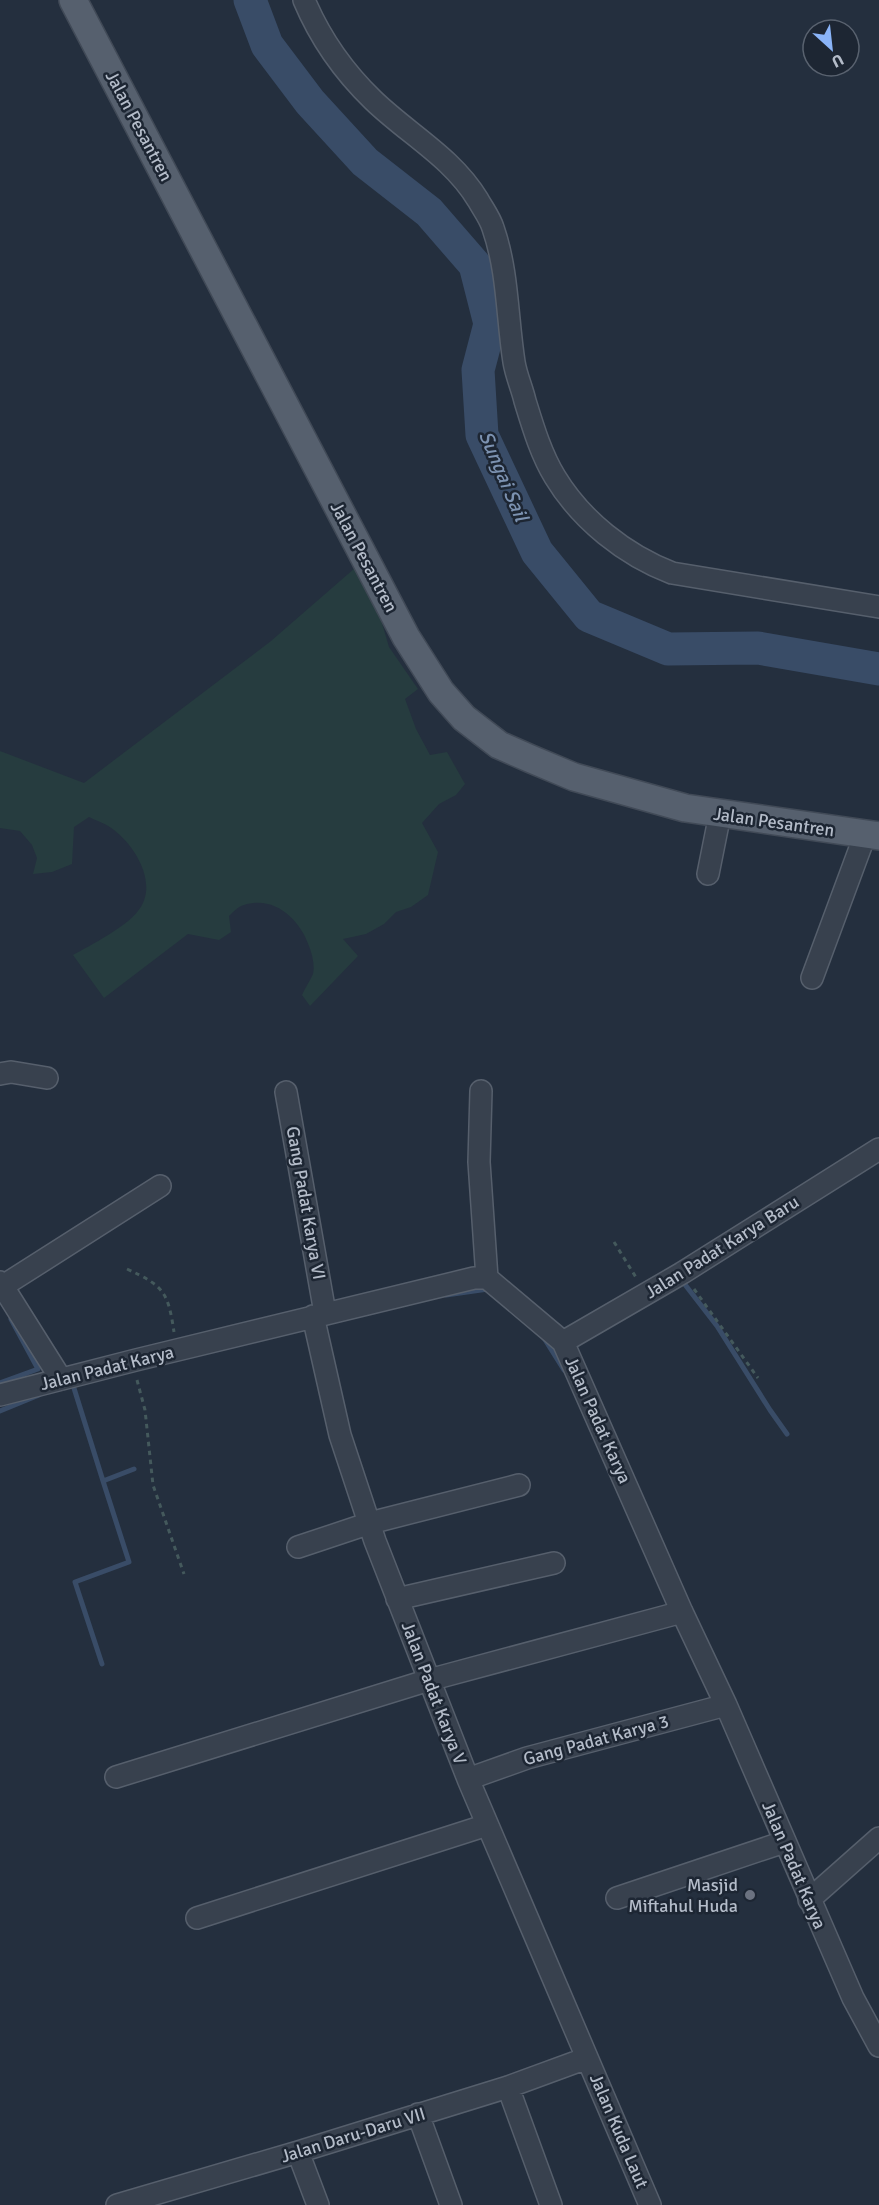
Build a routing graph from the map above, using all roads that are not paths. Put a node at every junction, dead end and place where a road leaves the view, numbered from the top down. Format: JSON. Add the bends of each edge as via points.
{"nodes":[{"id":1,"x":73,"y":0,"type":"edge"},
{"id":2,"x":304,"y":0,"type":"edge"},
{"id":3,"x":879,"y":607,"type":"edge"},
{"id":4,"x":720,"y":814,"type":"junction"},
{"id":5,"x":872,"y":836,"type":"edge"},
{"id":6,"x":708,"y":874,"type":"dead end"},
{"id":7,"x":812,"y":978,"type":"dead end"},
{"id":8,"x":0,"y":1074,"type":"edge"},
{"id":9,"x":47,"y":1078,"type":"dead end"},
{"id":10,"x":481,"y":1090,"type":"dead end"},
{"id":11,"x":286,"y":1092,"type":"dead end"},
{"id":12,"x":879,"y":1149,"type":"edge"},
{"id":13,"x":160,"y":1186,"type":"dead end"},
{"id":14,"x":487,"y":1278,"type":"junction"},
{"id":15,"x":1,"y":1284,"type":"edge"},
{"id":16,"x":319,"y":1315,"type":"junction"},
{"id":17,"x":563,"y":1342,"type":"junction"},
{"id":18,"x":61,"y":1379,"type":"junction"},
{"id":19,"x":0,"y":1395,"type":"edge"},
{"id":20,"x":519,"y":1485,"type":"dead end"},
{"id":21,"x":370,"y":1523,"type":"junction"},
{"id":22,"x":298,"y":1547,"type":"dead end"},
{"id":23,"x":554,"y":1563,"type":"dead end"},
{"id":24,"x":397,"y":1599,"type":"junction"},
{"id":25,"x":682,"y":1612,"type":"junction"},
{"id":26,"x":429,"y":1680,"type":"junction"},
{"id":27,"x":726,"y":1705,"type":"junction"},
{"id":28,"x":116,"y":1777,"type":"dead end"},
{"id":29,"x":468,"y":1779,"type":"junction"},
{"id":30,"x":487,"y":1825,"type":"junction"},
{"id":31,"x":879,"y":1838,"type":"edge"},
{"id":32,"x":784,"y":1842,"type":"junction"},
{"id":33,"x":617,"y":1898,"type":"dead end"},
{"id":34,"x":809,"y":1900,"type":"junction"},
{"id":35,"x":197,"y":1918,"type":"dead end"},
{"id":36,"x":879,"y":2046,"type":"edge"},
{"id":37,"x":587,"y":2058,"type":"junction"},
{"id":38,"x":508,"y":2087,"type":"junction"},
{"id":39,"x":418,"y":2114,"type":"junction"},
{"id":40,"x":298,"y":2152,"type":"junction"},
{"id":41,"x":117,"y":2205,"type":"edge"},
{"id":42,"x":318,"y":2205,"type":"edge"},
{"id":43,"x":451,"y":2205,"type":"edge"},
{"id":44,"x":551,"y":2205,"type":"edge"},
{"id":45,"x":650,"y":2205,"type":"edge"}],
"edges":[{"from":1,"to":4,"type":"main road","name":"Jalan Pesantren","via":[[406,637],[441,692],[464,718],[499,746],[574,777]]},
{"from":2,"to":3,"type":"street","via":[[323,37],[351,77],[457,173],[493,226],[505,276],[514,363],[534,431],[570,500],[619,544],[648,564],[672,573]]},
{"from":4,"to":5,"type":"main road","name":"Jalan Pesantren"},
{"from":4,"to":6,"type":"street"},
{"from":5,"to":7,"type":"street"},
{"from":8,"to":9,"type":"street"},
{"from":10,"to":14,"type":"street","via":[[479,1161]]},
{"from":11,"to":16,"type":"street","name":"Gang Padat Karya VI"},
{"from":12,"to":17,"type":"street","name":"Jalan Padat Karya Baru","via":[[682,1273]]},
{"from":13,"to":15,"type":"street"},
{"from":14,"to":16,"type":"street","name":"Jalan Padat Karya"},
{"from":14,"to":17,"type":"street","name":"Jalan Padat Karya"},
{"from":15,"to":18,"type":"street"},
{"from":16,"to":18,"type":"street","name":"Jalan Padat Karya"},
{"from":16,"to":21,"type":"street","name":"Jalan Padat Karya V","via":[[340,1435]]},
{"from":17,"to":25,"type":"street","name":"Jalan Padat Karya"},
{"from":18,"to":19,"type":"street","name":"Jalan Padat Karya"},
{"from":20,"to":21,"type":"street"},
{"from":21,"to":22,"type":"street"},
{"from":21,"to":24,"type":"street","name":"Jalan Padat Karya V"},
{"from":23,"to":24,"type":"street"},
{"from":24,"to":26,"type":"street","name":"Jalan Padat Karya V"},
{"from":25,"to":26,"type":"street"},
{"from":25,"to":27,"type":"street","name":"Jalan Padat Karya"},
{"from":26,"to":28,"type":"street"},
{"from":26,"to":29,"type":"street","name":"Jalan Padat Karya V"},
{"from":27,"to":29,"type":"street","name":"Gang Padat Karya 3","via":[[527,1758]]},
{"from":27,"to":32,"type":"street","name":"Jalan Padat Karya"},
{"from":29,"to":30,"type":"street","name":"Jalan Padat Karya V"},
{"from":30,"to":35,"type":"street"},
{"from":30,"to":37,"type":"street","name":"Jalan Padat Karya V"},
{"from":31,"to":34,"type":"street"},
{"from":32,"to":33,"type":"street"},
{"from":32,"to":34,"type":"street","name":"Jalan Padat Karya"},
{"from":34,"to":36,"type":"street","name":"Jalan Padat Karya"},
{"from":37,"to":38,"type":"street","name":"Jalan Daru-Daru VII"},
{"from":37,"to":45,"type":"street","name":"Jalan Kuda Laut"},
{"from":38,"to":39,"type":"street","name":"Jalan Daru-Daru VII"},
{"from":38,"to":44,"type":"street"},
{"from":39,"to":40,"type":"street","name":"Jalan Daru-Daru VII"},
{"from":39,"to":43,"type":"street"},
{"from":40,"to":41,"type":"street","name":"Jalan Daru-Daru VII"},
{"from":40,"to":42,"type":"street"}]}
